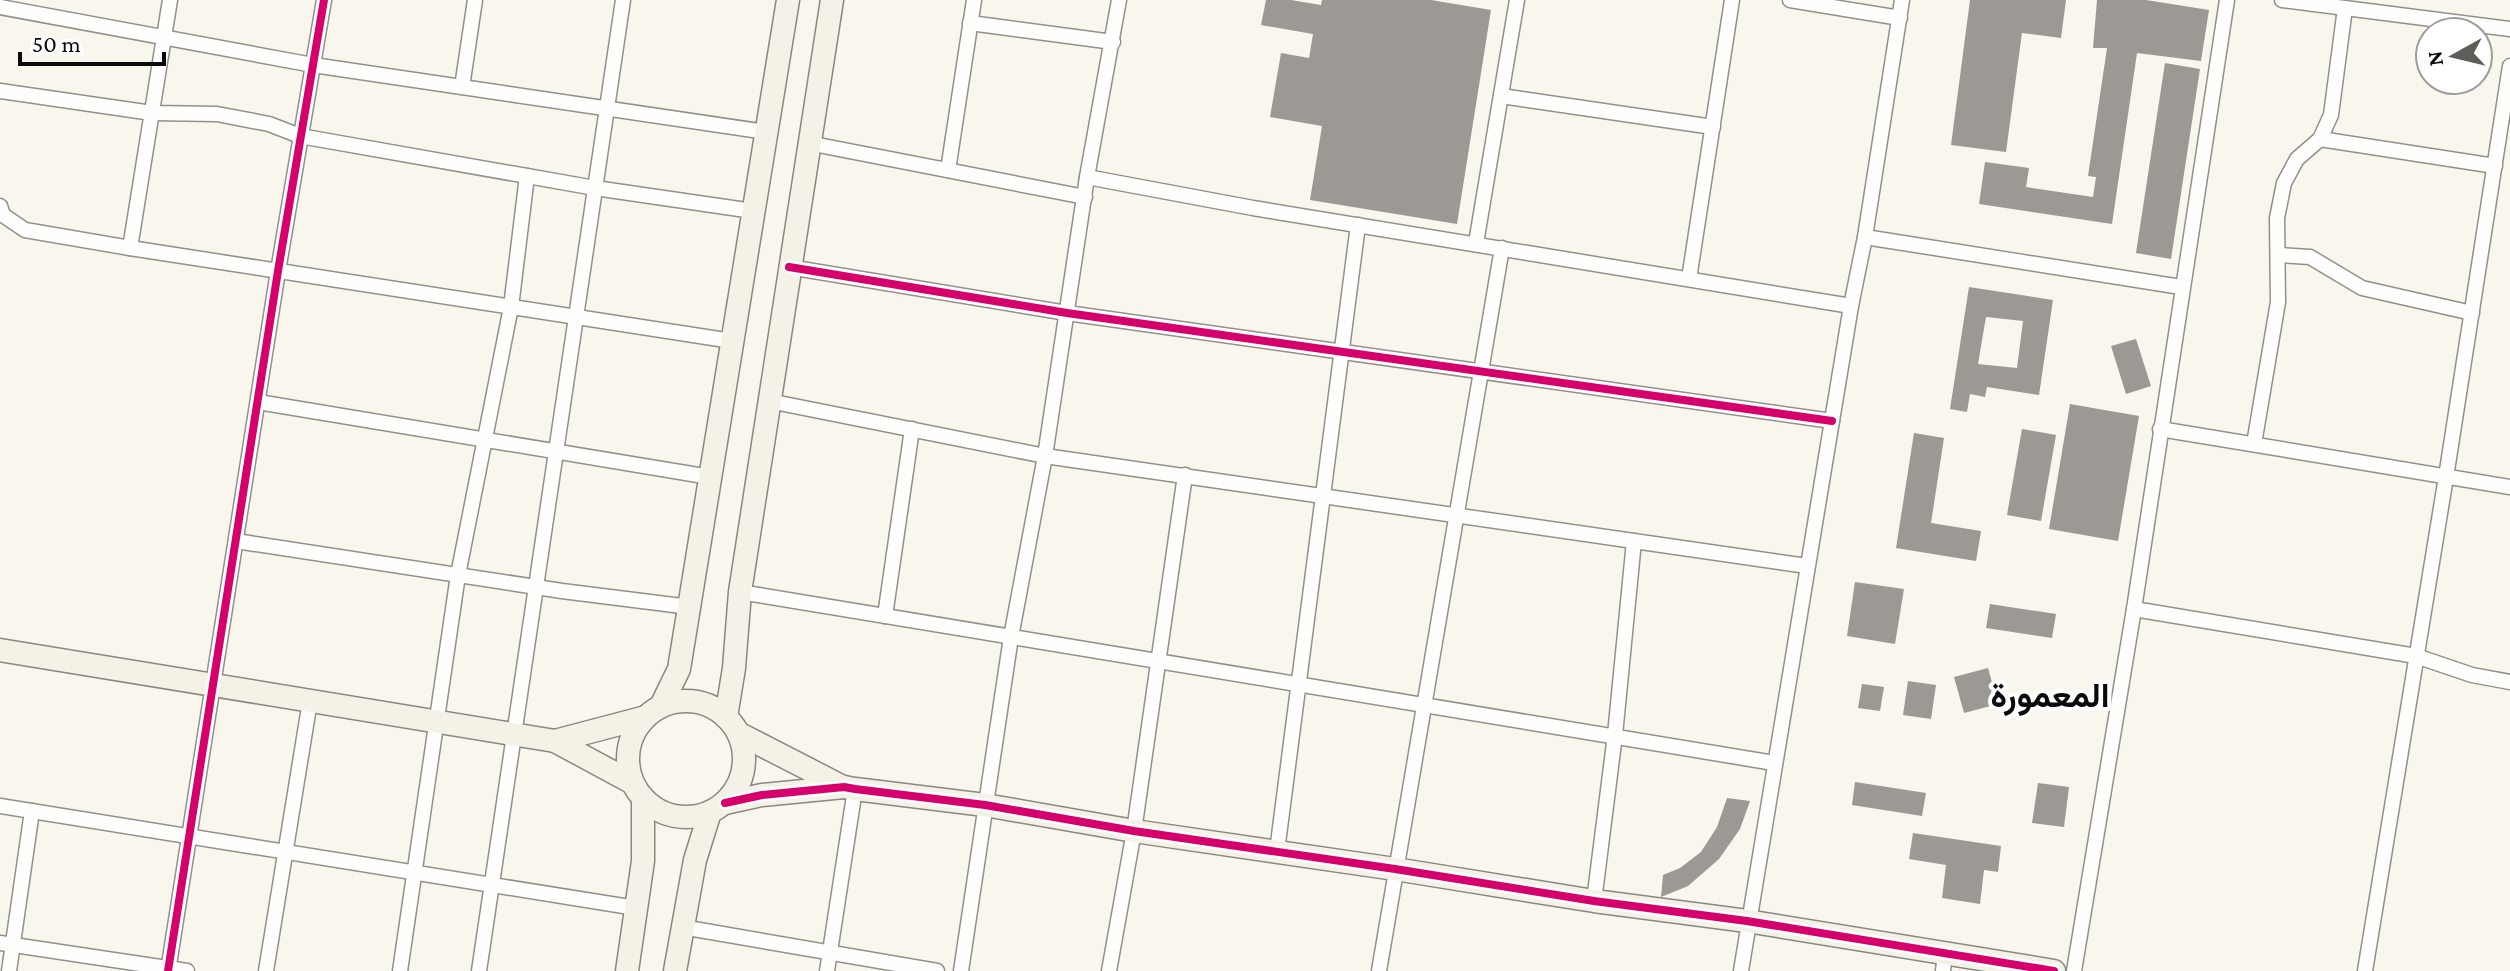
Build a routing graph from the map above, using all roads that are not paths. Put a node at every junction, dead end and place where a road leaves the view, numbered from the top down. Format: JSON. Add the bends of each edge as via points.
{"nodes":[{"id":1,"x":170,"y":0,"type":"edge"},
{"id":2,"x":324,"y":0,"type":"edge"},
{"id":3,"x":475,"y":0,"type":"edge"},
{"id":4,"x":623,"y":0,"type":"edge"},
{"id":5,"x":788,"y":0,"type":"edge"},
{"id":6,"x":832,"y":0,"type":"edge"},
{"id":7,"x":974,"y":0,"type":"edge"},
{"id":8,"x":1119,"y":0,"type":"edge"},
{"id":9,"x":1517,"y":0,"type":"edge"},
{"id":10,"x":1732,"y":0,"type":"edge"},
{"id":11,"x":1790,"y":0,"type":"edge"},
{"id":12,"x":1902,"y":0,"type":"edge"},
{"id":13,"x":2227,"y":0,"type":"edge"},
{"id":14,"x":2282,"y":0,"type":"edge"},
{"id":15,"x":0,"y":7,"type":"edge"},
{"id":16,"x":36,"y":7,"type":"edge"},
{"id":17,"x":2345,"y":8,"type":"junction"},
{"id":18,"x":1900,"y":18,"type":"junction"},
{"id":19,"x":970,"y":23,"type":"junction"},
{"id":20,"x":2510,"y":29,"type":"edge"},
{"id":21,"x":164,"y":37,"type":"junction"},
{"id":22,"x":1113,"y":42,"type":"junction"},
{"id":23,"x":313,"y":65,"type":"junction"},
{"id":24,"x":2510,"y":66,"type":"edge"},
{"id":25,"x":462,"y":87,"type":"junction"},
{"id":26,"x":0,"y":91,"type":"edge"},
{"id":27,"x":2508,"y":95,"type":"edge"},
{"id":28,"x":1501,"y":96,"type":"junction"},
{"id":29,"x":607,"y":109,"type":"junction"},
{"id":30,"x":152,"y":113,"type":"junction"},
{"id":31,"x":1713,"y":127,"type":"junction"},
{"id":32,"x":766,"y":132,"type":"junction"},
{"id":33,"x":300,"y":136,"type":"junction"},
{"id":34,"x":2320,"y":139,"type":"junction"},
{"id":35,"x":808,"y":143,"type":"junction"},
{"id":36,"x":2495,"y":166,"type":"junction"},
{"id":37,"x":948,"y":170,"type":"junction"},
{"id":38,"x":527,"y":176,"type":"junction"},
{"id":39,"x":1087,"y":177,"type":"junction"},
{"id":40,"x":595,"y":188,"type":"junction"},
{"id":41,"x":1085,"y":197,"type":"junction"},
{"id":42,"x":0,"y":206,"type":"edge"},
{"id":43,"x":753,"y":211,"type":"junction"},
{"id":44,"x":1358,"y":225,"type":"junction"},
{"id":45,"x":1865,"y":237,"type":"junction"},
{"id":46,"x":1476,"y":243,"type":"junction"},
{"id":47,"x":130,"y":248,"type":"junction"},
{"id":48,"x":1502,"y":248,"type":"junction"},
{"id":49,"x":2279,"y":255,"type":"junction"},
{"id":50,"x":789,"y":267,"type":"junction"},
{"id":51,"x":278,"y":271,"type":"junction"},
{"id":52,"x":1689,"y":279,"type":"junction"},
{"id":53,"x":2181,"y":287,"type":"junction"},
{"id":54,"x":1851,"y":306,"type":"junction"},
{"id":55,"x":511,"y":307,"type":"junction"},
{"id":56,"x":1067,"y":313,"type":"junction"},
{"id":57,"x":2472,"y":313,"type":"junction"},
{"id":58,"x":574,"y":317,"type":"junction"},
{"id":59,"x":732,"y":341,"type":"junction"},
{"id":60,"x":1342,"y":351,"type":"junction"},
{"id":61,"x":1481,"y":371,"type":"junction"},
{"id":62,"x":769,"y":401,"type":"junction"},
{"id":63,"x":258,"y":402,"type":"junction"},
{"id":64,"x":1832,"y":421,"type":"junction"},
{"id":65,"x":912,"y":429,"type":"junction"},
{"id":66,"x":2160,"y":429,"type":"junction"},
{"id":67,"x":484,"y":439,"type":"junction"},
{"id":68,"x":2254,"y":444,"type":"junction"},
{"id":69,"x":556,"y":451,"type":"junction"},
{"id":70,"x":1045,"y":456,"type":"junction"},
{"id":71,"x":1185,"y":475,"type":"junction"},
{"id":72,"x":710,"y":477,"type":"junction"},
{"id":73,"x":2446,"y":477,"type":"junction"},
{"id":74,"x":2510,"y":487,"type":"edge"},
{"id":75,"x":1323,"y":496,"type":"junction"},
{"id":76,"x":1456,"y":515,"type":"junction"},
{"id":77,"x":236,"y":541,"type":"junction"},
{"id":78,"x":1634,"y":541,"type":"junction"},
{"id":79,"x":1807,"y":566,"type":"junction"},
{"id":80,"x":458,"y":575,"type":"junction"},
{"id":81,"x":536,"y":587,"type":"junction"},
{"id":82,"x":740,"y":592,"type":"junction"},
{"id":83,"x":690,"y":607,"type":"junction"},
{"id":84,"x":2134,"y":609,"type":"junction"},
{"id":85,"x":885,"y":616,"type":"junction"},
{"id":86,"x":1011,"y":637,"type":"junction"},
{"id":87,"x":0,"y":650,"type":"edge"},
{"id":88,"x":2416,"y":656,"type":"junction"},
{"id":89,"x":1159,"y":662,"type":"junction"},
{"id":90,"x":2510,"y":682,"type":"edge"},
{"id":91,"x":212,"y":684,"type":"junction"},
{"id":92,"x":1299,"y":685,"type":"junction"},
{"id":93,"x":310,"y":701,"type":"junction"},
{"id":94,"x":1423,"y":705,"type":"junction"},
{"id":95,"x":654,"y":712,"type":"junction"},
{"id":96,"x":437,"y":720,"type":"junction"},
{"id":97,"x":732,"y":725,"type":"junction"},
{"id":98,"x":514,"y":735,"type":"junction"},
{"id":99,"x":1615,"y":735,"type":"junction"},
{"id":100,"x":555,"y":741,"type":"junction"},
{"id":101,"x":1774,"y":763,"type":"junction"},
{"id":102,"x":850,"y":788,"type":"junction"},
{"id":103,"x":638,"y":791,"type":"junction"},
{"id":104,"x":985,"y":805,"type":"junction"},
{"id":105,"x":0,"y":806,"type":"edge"},
{"id":106,"x":717,"y":808,"type":"junction"},
{"id":107,"x":32,"y":811,"type":"junction"},
{"id":108,"x":1134,"y":831,"type":"junction"},
{"id":109,"x":190,"y":836,"type":"junction"},
{"id":110,"x":1277,"y":851,"type":"junction"},
{"id":111,"x":286,"y":852,"type":"junction"},
{"id":112,"x":1395,"y":869,"type":"junction"},
{"id":113,"x":415,"y":871,"type":"junction"},
{"id":114,"x":492,"y":885,"type":"junction"},
{"id":115,"x":1594,"y":901,"type":"junction"},
{"id":116,"x":636,"y":908,"type":"junction"},
{"id":117,"x":1747,"y":921,"type":"junction"},
{"id":118,"x":682,"y":927,"type":"junction"},
{"id":119,"x":6,"y":944,"type":"edge"},
{"id":120,"x":830,"y":952,"type":"junction"},
{"id":121,"x":1944,"y":962,"type":"edge"},
{"id":122,"x":168,"y":970,"type":"edge"},
{"id":123,"x":9,"y":971,"type":"edge"},
{"id":124,"x":187,"y":971,"type":"edge"},
{"id":125,"x":266,"y":971,"type":"edge"},
{"id":126,"x":400,"y":971,"type":"edge"},
{"id":127,"x":479,"y":971,"type":"edge"},
{"id":128,"x":627,"y":971,"type":"edge"},
{"id":129,"x":675,"y":971,"type":"edge"},
{"id":130,"x":827,"y":971,"type":"edge"},
{"id":131,"x":937,"y":971,"type":"edge"},
{"id":132,"x":961,"y":971,"type":"edge"},
{"id":133,"x":1109,"y":971,"type":"edge"},
{"id":134,"x":1379,"y":971,"type":"edge"},
{"id":135,"x":1741,"y":971,"type":"edge"},
{"id":136,"x":2054,"y":971,"type":"edge"},
{"id":137,"x":2074,"y":971,"type":"edge"},
{"id":138,"x":2365,"y":971,"type":"edge"}],
"edges":[{"from":1,"to":21,"type":"street"},
{"from":2,"to":23,"type":"street"},
{"from":3,"to":25,"type":"street"},
{"from":4,"to":29,"type":"street"},
{"from":5,"to":32,"type":"street"},
{"from":6,"to":35,"type":"street"},
{"from":7,"to":19,"type":"street"},
{"from":8,"to":22,"type":"street"},
{"from":9,"to":28,"type":"street"},
{"from":10,"to":31,"type":"street"},
{"from":11,"to":18,"type":"street"},
{"from":12,"to":18,"type":"street"},
{"from":13,"to":53,"type":"street"},
{"from":14,"to":17,"type":"street"},
{"from":15,"to":16,"type":"street"},
{"from":16,"to":21,"type":"street"},
{"from":17,"to":20,"type":"street"},
{"from":17,"to":34,"type":"street","via":[[2331,115]]},
{"from":18,"to":45,"type":"street"},
{"from":19,"to":22,"type":"street"},
{"from":19,"to":37,"type":"street"},
{"from":21,"to":23,"type":"street"},
{"from":21,"to":30,"type":"street"},
{"from":22,"to":39,"type":"street"},
{"from":23,"to":25,"type":"street"},
{"from":23,"to":33,"type":"street"},
{"from":24,"to":27,"type":"street"},
{"from":25,"to":29,"type":"street"},
{"from":26,"to":30,"type":"street"},
{"from":27,"to":36,"type":"street"},
{"from":28,"to":31,"type":"street"},
{"from":28,"to":46,"type":"street"},
{"from":29,"to":32,"type":"street"},
{"from":29,"to":40,"type":"street"},
{"from":30,"to":33,"type":"street","via":[[217,114]]},
{"from":30,"to":47,"type":"street"},
{"from":31,"to":52,"type":"street"},
{"from":32,"to":43,"type":"street"},
{"from":33,"to":38,"type":"street"},
{"from":33,"to":51,"type":"street"},
{"from":34,"to":36,"type":"street"},
{"from":34,"to":49,"type":"street","via":[[2297,159],[2284,183],[2277,218]]},
{"from":35,"to":37,"type":"street"},
{"from":35,"to":50,"type":"street"},
{"from":36,"to":57,"type":"street"},
{"from":37,"to":41,"type":"street"},
{"from":38,"to":40,"type":"street"},
{"from":38,"to":55,"type":"street"},
{"from":39,"to":41,"type":"street"},
{"from":39,"to":44,"type":"street"},
{"from":40,"to":43,"type":"street"},
{"from":40,"to":58,"type":"street"},
{"from":41,"to":56,"type":"street"},
{"from":42,"to":47,"type":"street","via":[[3,215],[25,230]]},
{"from":43,"to":59,"type":"street"},
{"from":44,"to":46,"type":"street"},
{"from":44,"to":60,"type":"street"},
{"from":45,"to":53,"type":"street"},
{"from":45,"to":54,"type":"street"},
{"from":46,"to":48,"type":"street"},
{"from":47,"to":51,"type":"street"},
{"from":48,"to":52,"type":"street"},
{"from":48,"to":61,"type":"street"},
{"from":49,"to":57,"type":"street","via":[[2310,257],[2362,288]]},
{"from":49,"to":68,"type":"street","via":[[2278,302]]},
{"from":50,"to":56,"type":"street"},
{"from":50,"to":62,"type":"street"},
{"from":51,"to":55,"type":"street"},
{"from":51,"to":63,"type":"street"},
{"from":52,"to":54,"type":"street"},
{"from":53,"to":66,"type":"street"},
{"from":54,"to":64,"type":"street"},
{"from":55,"to":58,"type":"street"},
{"from":55,"to":67,"type":"street"},
{"from":56,"to":60,"type":"street"},
{"from":56,"to":70,"type":"street"},
{"from":57,"to":73,"type":"street"},
{"from":58,"to":59,"type":"street"},
{"from":58,"to":69,"type":"street"},
{"from":59,"to":72,"type":"street"},
{"from":60,"to":61,"type":"street"},
{"from":60,"to":75,"type":"street"},
{"from":61,"to":64,"type":"street"},
{"from":61,"to":76,"type":"street"},
{"from":62,"to":65,"type":"street"},
{"from":62,"to":82,"type":"street"},
{"from":63,"to":67,"type":"street"},
{"from":63,"to":77,"type":"street"},
{"from":64,"to":79,"type":"street"},
{"from":65,"to":70,"type":"street"},
{"from":65,"to":85,"type":"street"},
{"from":66,"to":68,"type":"street"},
{"from":66,"to":84,"type":"street"},
{"from":67,"to":69,"type":"street"},
{"from":67,"to":80,"type":"street"},
{"from":68,"to":73,"type":"street"},
{"from":69,"to":72,"type":"street"},
{"from":69,"to":81,"type":"street"},
{"from":70,"to":71,"type":"street"},
{"from":70,"to":86,"type":"street"},
{"from":71,"to":75,"type":"street"},
{"from":71,"to":89,"type":"street"},
{"from":72,"to":83,"type":"street"},
{"from":73,"to":74,"type":"street"},
{"from":73,"to":88,"type":"street"},
{"from":75,"to":76,"type":"street"},
{"from":75,"to":92,"type":"street"},
{"from":76,"to":78,"type":"street"},
{"from":76,"to":94,"type":"street"},
{"from":77,"to":80,"type":"street"},
{"from":77,"to":91,"type":"street"},
{"from":78,"to":79,"type":"street"},
{"from":78,"to":99,"type":"street"},
{"from":79,"to":101,"type":"street"},
{"from":80,"to":81,"type":"street"},
{"from":80,"to":96,"type":"street"},
{"from":81,"to":83,"type":"street"},
{"from":81,"to":98,"type":"street"},
{"from":82,"to":85,"type":"street"},
{"from":82,"to":97,"type":"street"},
{"from":83,"to":95,"type":"street","via":[[679,669]]},
{"from":84,"to":88,"type":"street"},
{"from":84,"to":137,"type":"street"},
{"from":85,"to":86,"type":"street"},
{"from":86,"to":89,"type":"street"},
{"from":86,"to":104,"type":"street"},
{"from":87,"to":91,"type":"street"},
{"from":88,"to":90,"type":"street"},
{"from":88,"to":138,"type":"street"},
{"from":89,"to":92,"type":"street"},
{"from":89,"to":108,"type":"street"},
{"from":91,"to":93,"type":"street"},
{"from":91,"to":109,"type":"street"},
{"from":92,"to":94,"type":"street"},
{"from":92,"to":110,"type":"street"},
{"from":93,"to":96,"type":"street"},
{"from":93,"to":111,"type":"street"},
{"from":94,"to":99,"type":"street"},
{"from":94,"to":112,"type":"street"},
{"from":95,"to":97,"type":"street","via":[[678,701],[695,702],[712,707]]},
{"from":95,"to":100,"type":"street"},
{"from":95,"to":103,"type":"street","via":[[635,731],[629,748],[628,766]]},
{"from":96,"to":98,"type":"street"},
{"from":96,"to":113,"type":"street"},
{"from":97,"to":102,"type":"street"},
{"from":97,"to":106,"type":"street","via":[[744,751],[743,770],[737,788]]},
{"from":98,"to":100,"type":"street"},
{"from":98,"to":114,"type":"street"},
{"from":99,"to":101,"type":"street"},
{"from":99,"to":115,"type":"street"},
{"from":100,"to":103,"type":"street"},
{"from":101,"to":117,"type":"street"},
{"from":102,"to":104,"type":"street"},
{"from":102,"to":106,"type":"street","via":[[762,795]]},
{"from":102,"to":120,"type":"street"},
{"from":103,"to":106,"type":"street","via":[[658,810],[674,816],[692,817]]},
{"from":103,"to":116,"type":"street","via":[[643,861]]},
{"from":104,"to":108,"type":"street"},
{"from":104,"to":132,"type":"street"},
{"from":105,"to":107,"type":"street"},
{"from":106,"to":118,"type":"street","via":[[695,860]]},
{"from":107,"to":109,"type":"street"},
{"from":107,"to":119,"type":"street"},
{"from":108,"to":110,"type":"street"},
{"from":108,"to":133,"type":"street"},
{"from":109,"to":111,"type":"street"},
{"from":109,"to":122,"type":"street"},
{"from":110,"to":112,"type":"street"},
{"from":111,"to":113,"type":"street"},
{"from":111,"to":125,"type":"street"},
{"from":112,"to":115,"type":"street"},
{"from":112,"to":134,"type":"street"},
{"from":113,"to":114,"type":"street"},
{"from":113,"to":126,"type":"street"},
{"from":114,"to":116,"type":"street"},
{"from":114,"to":127,"type":"street"},
{"from":115,"to":117,"type":"street"},
{"from":116,"to":128,"type":"street"},
{"from":117,"to":121,"type":"street"},
{"from":117,"to":135,"type":"street"},
{"from":118,"to":120,"type":"street"},
{"from":118,"to":129,"type":"street"},
{"from":119,"to":122,"type":"street"},
{"from":119,"to":123,"type":"street"},
{"from":120,"to":130,"type":"street"},
{"from":120,"to":131,"type":"street"},
{"from":121,"to":136,"type":"street"},
{"from":122,"to":124,"type":"street"}]}
